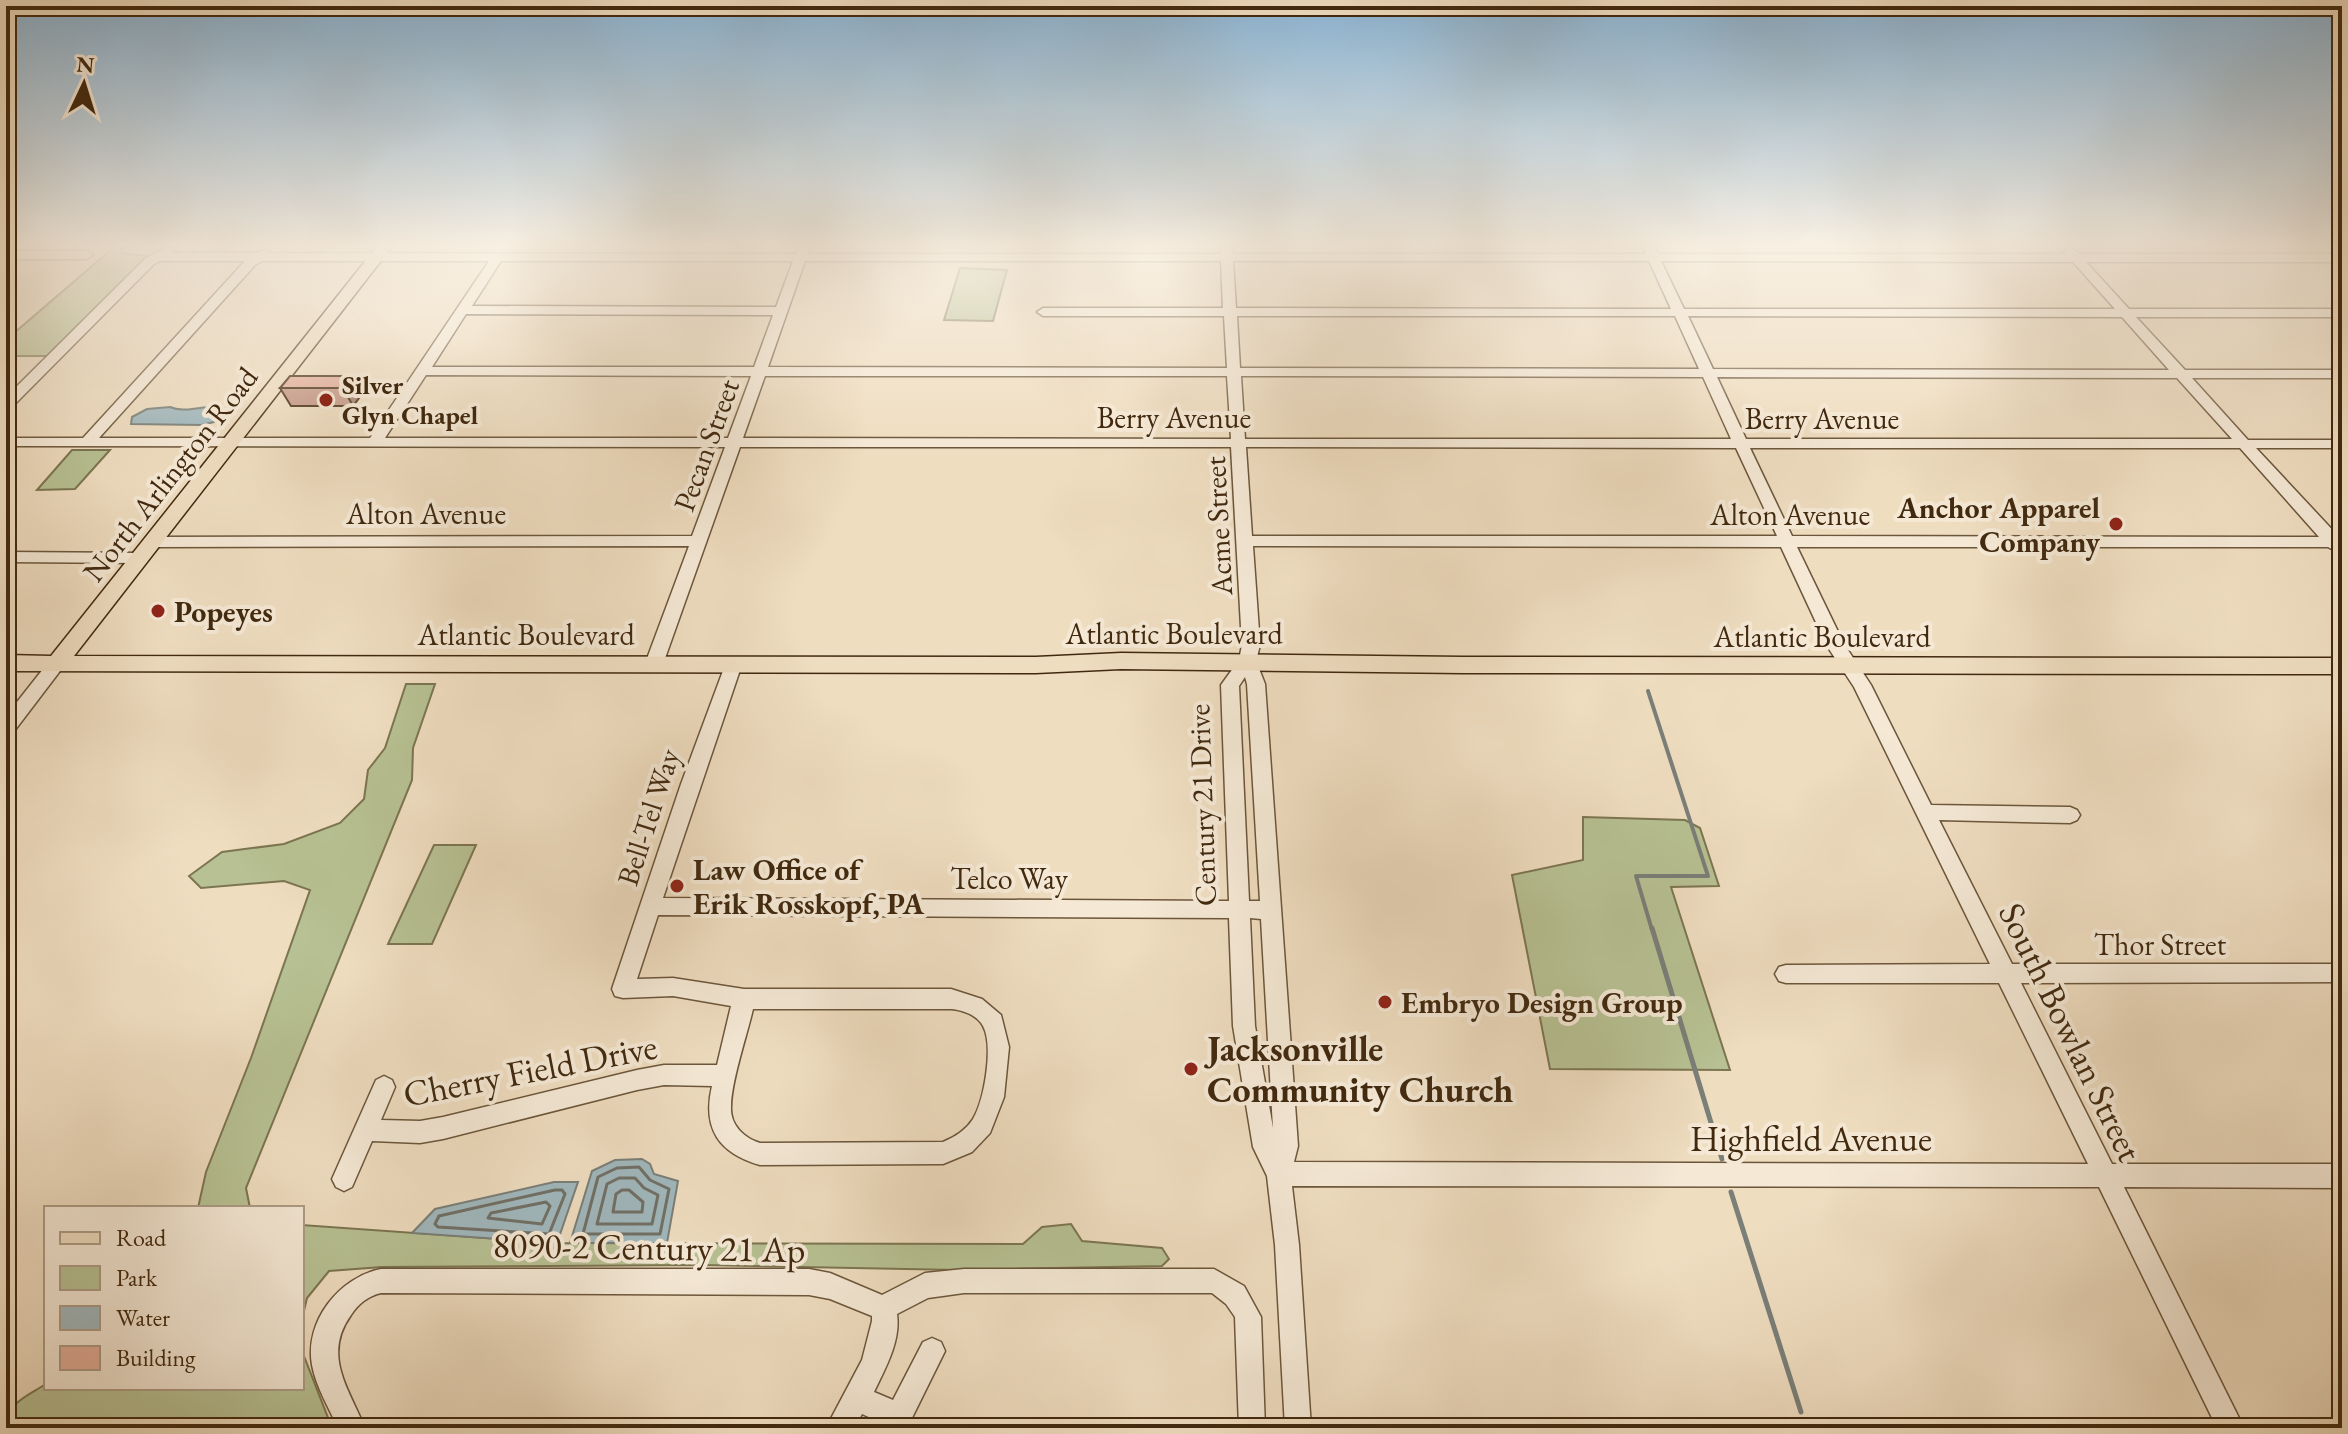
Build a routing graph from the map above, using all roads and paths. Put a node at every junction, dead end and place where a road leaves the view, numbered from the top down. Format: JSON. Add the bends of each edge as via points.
{"nodes":[{"id":1,"x":100,"y":311,"type":"edge"},
{"id":2,"x":206,"y":311,"type":"edge"},
{"id":3,"x":334,"y":311,"type":"edge"},
{"id":4,"x":462,"y":311,"type":"edge"},
{"id":5,"x":756,"y":311,"type":"edge"},
{"id":6,"x":782,"y":311,"type":"joint"},
{"id":7,"x":1043,"y":312,"type":"dead end"},
{"id":8,"x":1231,"y":312,"type":"junction"},
{"id":9,"x":1679,"y":313,"type":"junction"},
{"id":10,"x":2126,"y":313,"type":"junction"},
{"id":11,"x":2342,"y":313,"type":"edge"},
{"id":12,"x":423,"y":371,"type":"junction"},
{"id":13,"x":760,"y":371,"type":"junction"},
{"id":14,"x":1235,"y":372,"type":"junction"},
{"id":15,"x":1707,"y":373,"type":"junction"},
{"id":16,"x":2181,"y":374,"type":"junction"},
{"id":17,"x":2342,"y":374,"type":"edge"},
{"id":18,"x":6,"y":405,"type":"edge"},
{"id":19,"x":6,"y":442,"type":"edge"},
{"id":20,"x":230,"y":442,"type":"junction"},
{"id":21,"x":375,"y":442,"type":"junction"},
{"id":22,"x":734,"y":442,"type":"junction"},
{"id":23,"x":86,"y":443,"type":"junction"},
{"id":24,"x":1239,"y":443,"type":"junction"},
{"id":25,"x":1741,"y":444,"type":"junction"},
{"id":26,"x":2244,"y":444,"type":"junction"},
{"id":27,"x":2342,"y":444,"type":"edge"},
{"id":28,"x":699,"y":541,"type":"junction"},
{"id":29,"x":1245,"y":541,"type":"junction"},
{"id":30,"x":153,"y":542,"type":"junction"},
{"id":31,"x":1787,"y":542,"type":"junction"},
{"id":32,"x":2338,"y":547,"type":"edge"},
{"id":33,"x":6,"y":557,"type":"edge"},
{"id":34,"x":140,"y":558,"type":"junction"},
{"id":35,"x":1247,"y":661,"type":"junction"},
{"id":36,"x":6,"y":663,"type":"edge"},
{"id":37,"x":57,"y":663,"type":"junction"},
{"id":38,"x":654,"y":664,"type":"junction"},
{"id":39,"x":733,"y":664,"type":"junction"},
{"id":40,"x":1849,"y":666,"type":"junction"},
{"id":41,"x":2342,"y":666,"type":"edge"},
{"id":42,"x":6,"y":729,"type":"edge"},
{"id":43,"x":1924,"y":812,"type":"junction"},
{"id":44,"x":2070,"y":815,"type":"dead end"},
{"id":45,"x":651,"y":906,"type":"junction"},
{"id":46,"x":1237,"y":909,"type":"junction"},
{"id":47,"x":1271,"y":910,"type":"junction"},
{"id":48,"x":2342,"y":973,"type":"edge"},
{"id":49,"x":1786,"y":974,"type":"dead end"},
{"id":50,"x":2005,"y":974,"type":"junction"},
{"id":51,"x":744,"y":999,"type":"junction"},
{"id":52,"x":725,"y":1076,"type":"junction"},
{"id":53,"x":384,"y":1087,"type":"dead end"},
{"id":54,"x":365,"y":1130,"type":"junction"},
{"id":55,"x":1279,"y":1174,"type":"junction"},
{"id":56,"x":2104,"y":1176,"type":"junction"},
{"id":57,"x":2342,"y":1176,"type":"edge"},
{"id":58,"x":344,"y":1179,"type":"dead end"},
{"id":59,"x":883,"y":1308,"type":"junction"},
{"id":60,"x":932,"y":1351,"type":"dead end"},
{"id":61,"x":855,"y":1397,"type":"junction"},
{"id":62,"x":896,"y":1422,"type":"edge"},
{"id":63,"x":352,"y":1428,"type":"edge"},
{"id":64,"x":839,"y":1428,"type":"edge"},
{"id":65,"x":1252,"y":1428,"type":"edge"},
{"id":66,"x":1298,"y":1428,"type":"edge"},
{"id":67,"x":2231,"y":1428,"type":"edge"}],
"edges":[{"from":1,"to":18,"type":"street"},
{"from":2,"to":23,"type":"street"},
{"from":3,"to":20,"type":"main road","name":"North Arlington Road"},
{"from":4,"to":12,"type":"street"},
{"from":5,"to":6,"type":"street"},
{"from":6,"to":13,"type":"street","name":"Pecan Street"},
{"from":7,"to":8,"type":"street"},
{"from":8,"to":9,"type":"street"},
{"from":8,"to":14,"type":"street","name":"Acme Street"},
{"from":9,"to":10,"type":"street"},
{"from":9,"to":15,"type":"street","name":"South Bowlan Street"},
{"from":10,"to":11,"type":"street"},
{"from":10,"to":16,"type":"street"},
{"from":12,"to":13,"type":"street"},
{"from":12,"to":21,"type":"street"},
{"from":13,"to":14,"type":"street"},
{"from":13,"to":22,"type":"street","name":"Pecan Street"},
{"from":14,"to":15,"type":"street"},
{"from":14,"to":24,"type":"street","name":"Acme Street"},
{"from":15,"to":16,"type":"street"},
{"from":15,"to":25,"type":"street","name":"South Bowlan Street"},
{"from":16,"to":17,"type":"street"},
{"from":16,"to":26,"type":"street"},
{"from":19,"to":23,"type":"street","name":"Berry Avenue"},
{"from":20,"to":21,"type":"street","name":"Berry Avenue"},
{"from":20,"to":23,"type":"street","name":"Berry Avenue"},
{"from":20,"to":30,"type":"main road","name":"North Arlington Road"},
{"from":21,"to":22,"type":"street","name":"Berry Avenue"},
{"from":22,"to":24,"type":"street","name":"Berry Avenue"},
{"from":22,"to":28,"type":"street","name":"Pecan Street"},
{"from":24,"to":25,"type":"street","name":"Berry Avenue"},
{"from":24,"to":29,"type":"street","name":"Acme Street"},
{"from":25,"to":26,"type":"street","name":"Berry Avenue"},
{"from":25,"to":31,"type":"street","name":"South Bowlan Street"},
{"from":26,"to":27,"type":"street","name":"Berry Avenue"},
{"from":26,"to":32,"type":"street"},
{"from":28,"to":30,"type":"street","name":"Alton Avenue"},
{"from":28,"to":38,"type":"street","name":"Pecan Street"},
{"from":29,"to":31,"type":"street","name":"Alton Avenue"},
{"from":29,"to":35,"type":"street","name":"Acme Street","via":[[1251,645]]},
{"from":30,"to":34,"type":"main road","name":"North Arlington Road"},
{"from":31,"to":32,"type":"street","name":"Alton Avenue"},
{"from":31,"to":40,"type":"street","name":"South Bowlan Street"},
{"from":33,"to":34,"type":"street"},
{"from":34,"to":37,"type":"main road","name":"North Arlington Road"},
{"from":35,"to":39,"type":"main road","name":"Atlantic Boulevard"},
{"from":35,"to":40,"type":"main road","name":"Atlantic Boulevard"},
{"from":35,"to":46,"type":"street","name":"Century 21 Drive","via":[[1230,685]]},
{"from":35,"to":47,"type":"street","name":"Century 21 Drive","via":[[1256,684]]},
{"from":36,"to":37,"type":"main road","name":"Atlantic Boulevard"},
{"from":37,"to":38,"type":"main road","name":"Atlantic Boulevard"},
{"from":37,"to":42,"type":"street"},
{"from":38,"to":39,"type":"main road","name":"Atlantic Boulevard"},
{"from":39,"to":45,"type":"street","name":"Bell-Tel Way"},
{"from":40,"to":41,"type":"main road","name":"Atlantic Boulevard"},
{"from":40,"to":43,"type":"street","name":"South Bowlan Street"},
{"from":43,"to":44,"type":"street"},
{"from":43,"to":50,"type":"street","name":"South Bowlan Street"},
{"from":45,"to":46,"type":"street","name":"Telco Way"},
{"from":45,"to":51,"type":"street","name":"Bell-Tel Way","via":[[623,989],[673,987]]},
{"from":46,"to":47,"type":"street","name":"Telco Way"},
{"from":46,"to":55,"type":"street","name":"Century 21 Drive","via":[[1244,1026],[1265,1147]]},
{"from":47,"to":55,"type":"street","name":"Century 21 Drive","via":[[1286,1146]]},
{"from":48,"to":50,"type":"street","name":"Thor Street"},
{"from":49,"to":50,"type":"street","name":"Thor Street"},
{"from":50,"to":56,"type":"street","name":"South Bowlan Street"},
{"from":51,"to":52,"type":"street"},
{"from":51,"to":52,"type":"street","via":[[967,1001],[992,1021],[998,1038],[993,1102],[975,1135],[959,1147],[923,1155],[760,1154],[743,1150],[720,1122]]},
{"from":52,"to":54,"type":"street","name":"Cherry Field Drive","via":[[664,1075],[420,1132]]},
{"from":53,"to":54,"type":"street"},
{"from":54,"to":58,"type":"street"},
{"from":55,"to":56,"type":"street","name":"Highfield Avenue"},
{"from":55,"to":66,"type":"street","name":"Century 21 Drive"},
{"from":56,"to":57,"type":"street","name":"Highfield Avenue"},
{"from":56,"to":67,"type":"street","name":"South Bowlan Street"},
{"from":59,"to":61,"type":"street","via":[[881,1346]]},
{"from":59,"to":63,"type":"street","name":"8090-2 Century 21 Ap","via":[[809,1282],[365,1284],[348,1297],[321,1343],[324,1363]]},
{"from":59,"to":65,"type":"street","via":[[925,1286],[964,1281],[1214,1281],[1242,1301],[1248,1317]]},
{"from":60,"to":62,"type":"street"},
{"from":61,"to":62,"type":"street"},
{"from":61,"to":64,"type":"street"}]}
